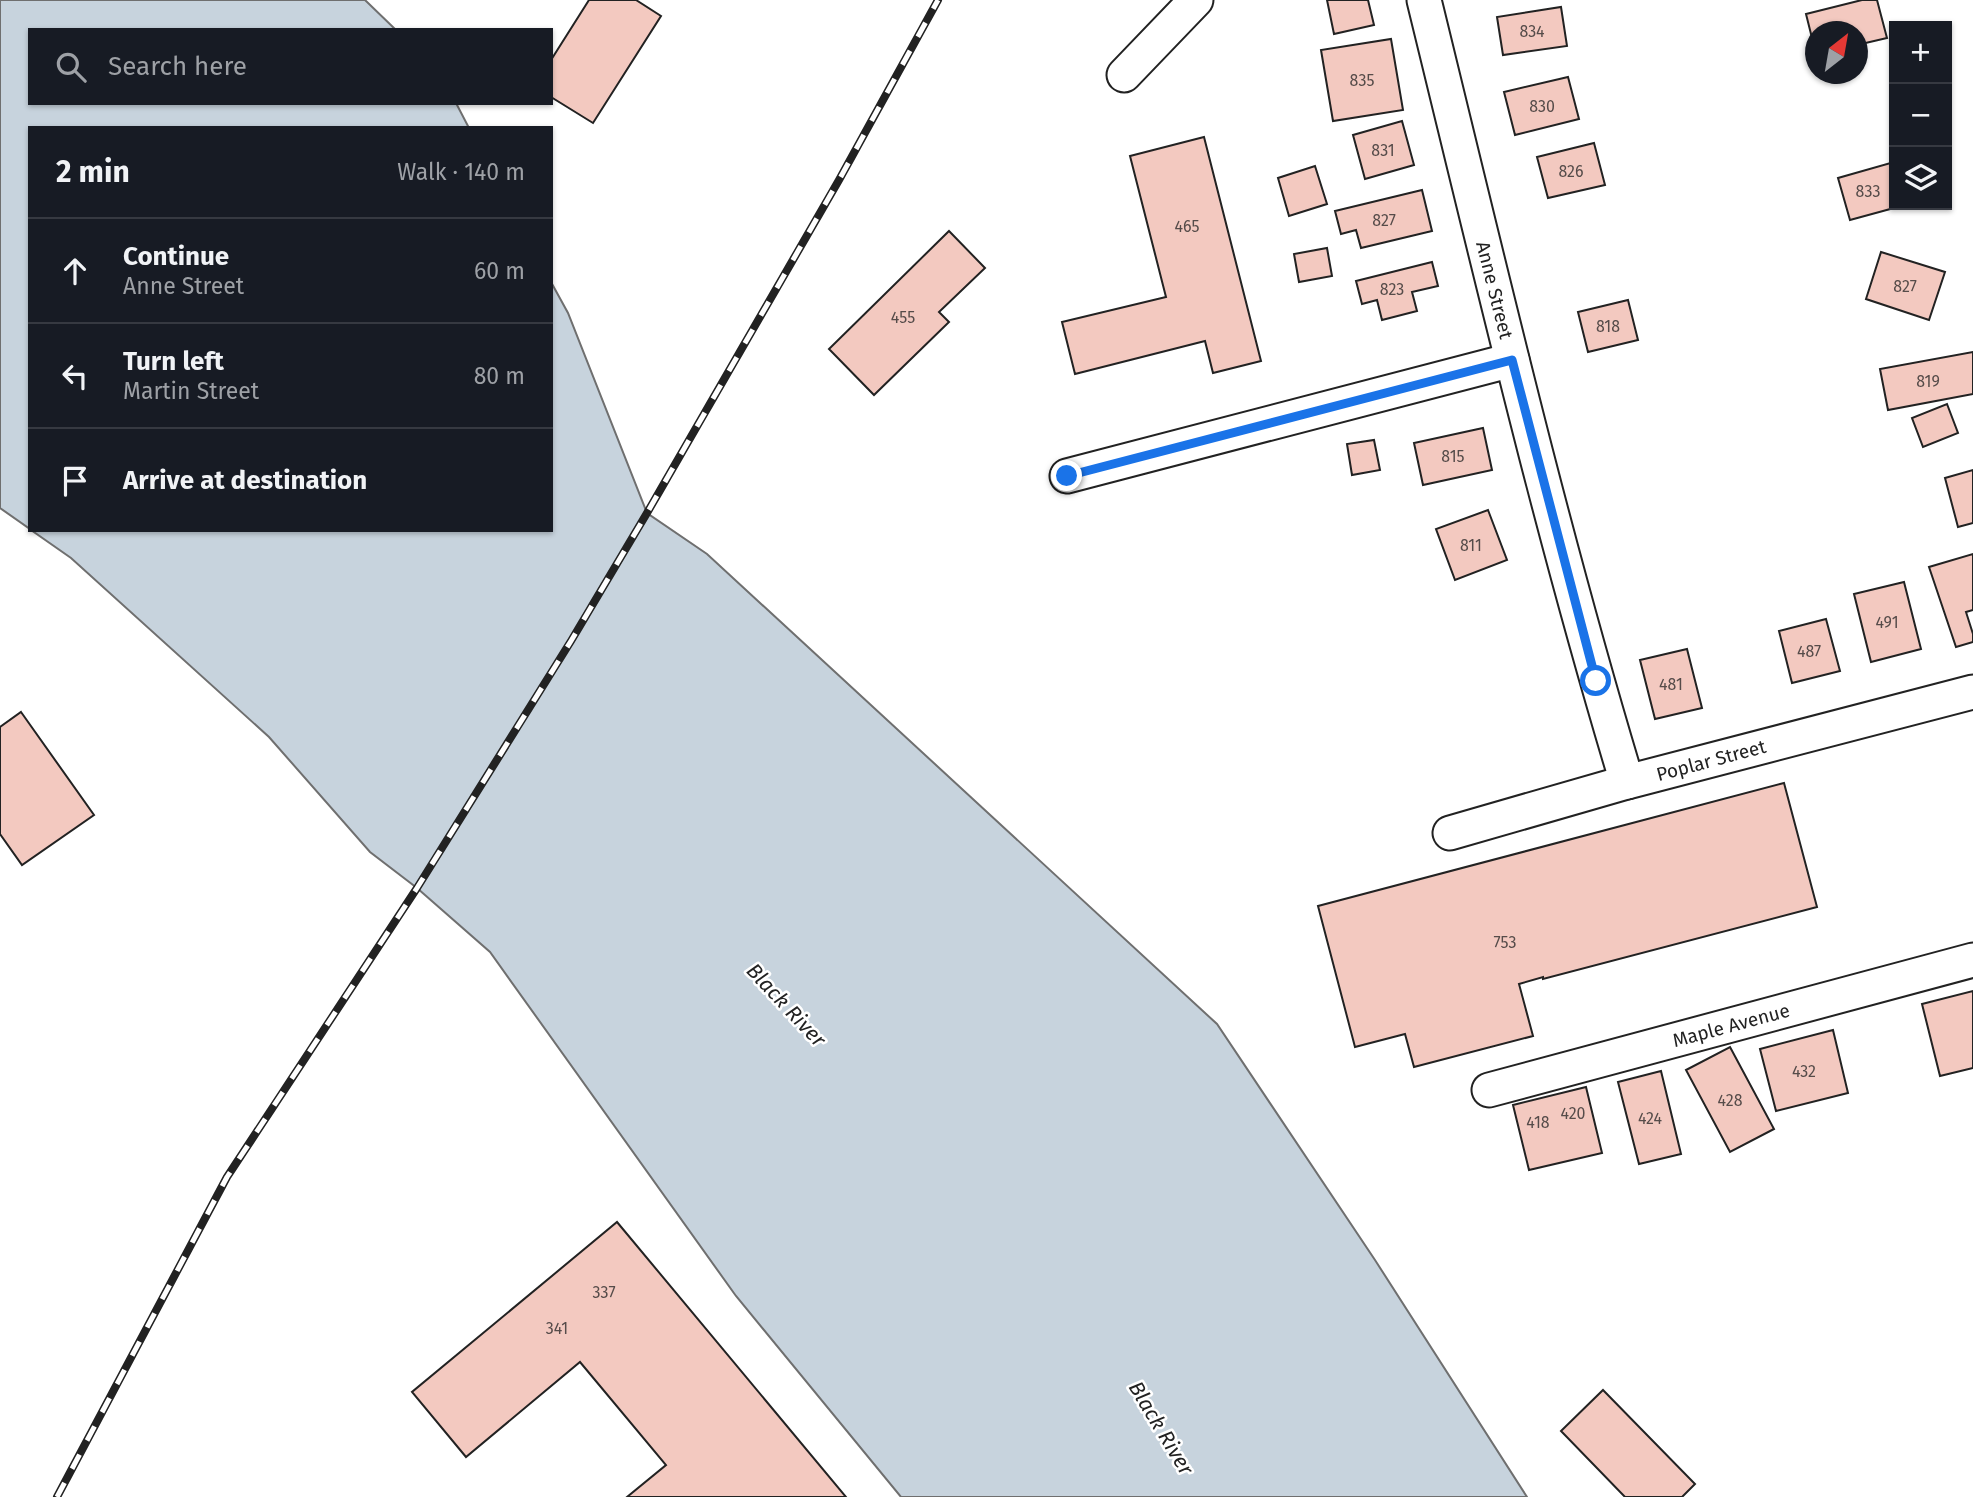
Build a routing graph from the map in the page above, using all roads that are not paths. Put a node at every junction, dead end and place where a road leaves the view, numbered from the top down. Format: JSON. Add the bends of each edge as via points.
{"nodes":[{"id":1,"x":1196,"y":0,"type":"edge"},
{"id":2,"x":1424,"y":0,"type":"edge"},
{"id":3,"x":1124,"y":75,"type":"dead end"},
{"id":4,"x":1512,"y":360,"type":"junction"},
{"id":5,"x":1067,"y":476,"type":"dead end"},
{"id":6,"x":1973,"y":692,"type":"edge"},
{"id":7,"x":1626,"y":782,"type":"junction"},
{"id":8,"x":1450,"y":833,"type":"dead end"},
{"id":9,"x":1973,"y":960,"type":"edge"},
{"id":10,"x":1489,"y":1090,"type":"dead end"}],
"edges":[{"from":1,"to":3,"type":"street"},
{"from":2,"to":4,"type":"street","name":"Anne Street"},
{"from":4,"to":5,"type":"street"},
{"from":4,"to":7,"type":"street","name":"Anne Street"},
{"from":6,"to":7,"type":"street","name":"Poplar Street"},
{"from":7,"to":8,"type":"street","name":"Poplar Street"},
{"from":9,"to":10,"type":"street","name":"Maple Avenue"}]}
